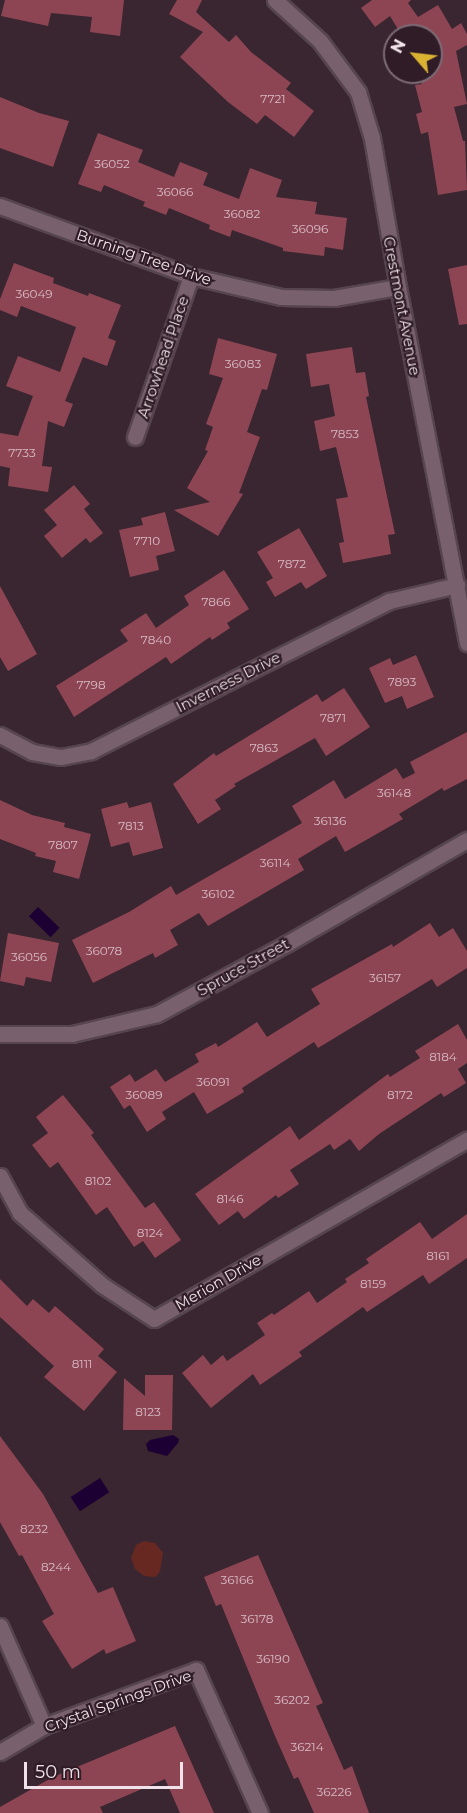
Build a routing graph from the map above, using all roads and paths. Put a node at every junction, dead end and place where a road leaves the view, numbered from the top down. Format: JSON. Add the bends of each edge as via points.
{"nodes":[{"id":1,"x":275,"y":0,"type":"edge"},
{"id":2,"x":0,"y":206,"type":"edge"},
{"id":3,"x":191,"y":276,"type":"junction"},
{"id":4,"x":398,"y":287,"type":"junction"},
{"id":5,"x":135,"y":437,"type":"dead end"},
{"id":6,"x":458,"y":585,"type":"junction"},
{"id":7,"x":467,"y":643,"type":"edge"},
{"id":8,"x":0,"y":735,"type":"edge"},
{"id":9,"x":467,"y":840,"type":"edge"},
{"id":10,"x":0,"y":1034,"type":"edge"},
{"id":11,"x":467,"y":1140,"type":"edge"},
{"id":12,"x":0,"y":1176,"type":"edge"},
{"id":13,"x":0,"y":1626,"type":"edge"},
{"id":14,"x":44,"y":1726,"type":"junction"},
{"id":15,"x":0,"y":1752,"type":"edge"},
{"id":16,"x":260,"y":1813,"type":"edge"}],
"edges":[{"from":1,"to":4,"type":"street","name":"Crestmont Avenue","via":[[320,42],[358,92],[372,138]]},
{"from":2,"to":3,"type":"street","name":"Burning Tree Drive"},
{"from":3,"to":4,"type":"street","name":"Burning Tree Drive","via":[[281,297],[334,298]]},
{"from":3,"to":5,"type":"street","name":"Arrowhead Place"},
{"from":4,"to":6,"type":"street","name":"Crestmont Avenue"},
{"from":6,"to":7,"type":"street","name":"Crestmont Avenue"},
{"from":6,"to":8,"type":"street","name":"Inverness Drive","via":[[389,601],[91,752],[61,757],[32,752]]},
{"from":9,"to":10,"type":"street","name":"Spruce Street","via":[[158,1014],[72,1034]]},
{"from":11,"to":12,"type":"street","name":"Merion Drive","via":[[154,1319],[102,1285],[20,1213]]},
{"from":13,"to":14,"type":"street"},
{"from":14,"to":15,"type":"street","name":"Crystal Springs Drive"},
{"from":14,"to":16,"type":"street","name":"Crystal Springs Drive","via":[[196,1670]]}]}
